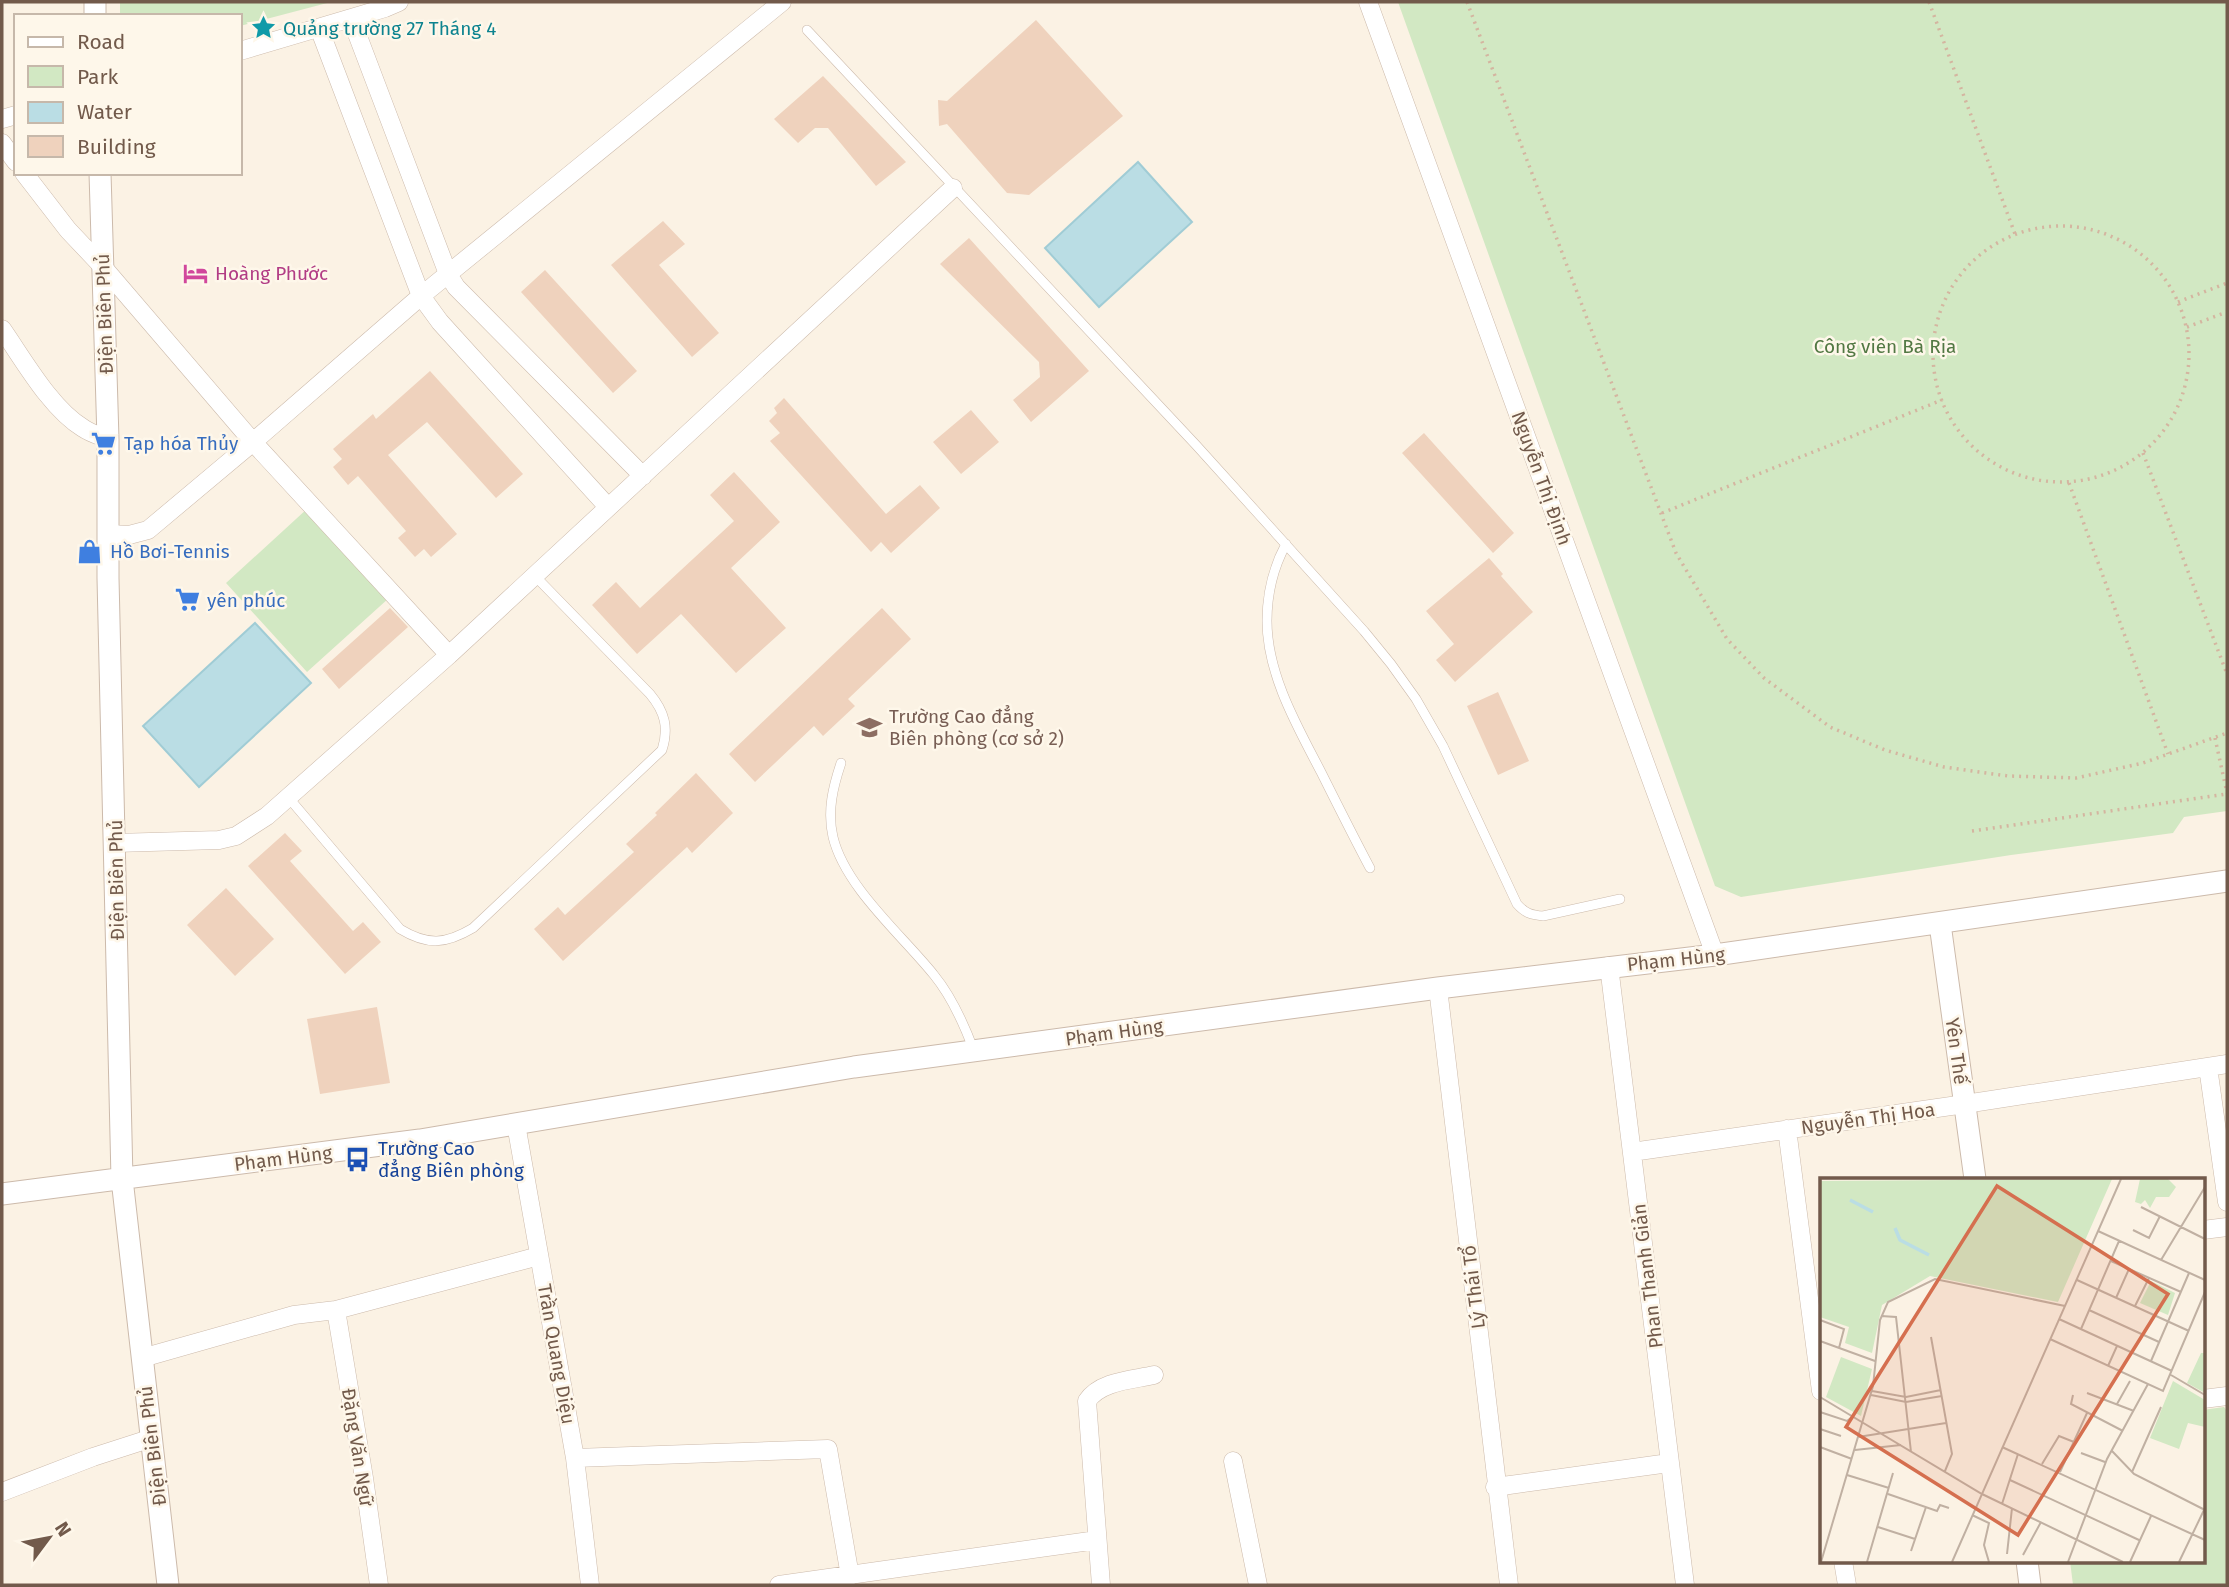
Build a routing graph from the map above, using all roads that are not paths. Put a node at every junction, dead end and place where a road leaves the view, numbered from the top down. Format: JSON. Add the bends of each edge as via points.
{"nodes":[{"id":1,"x":399,"y":2,"type":"edge"},
{"id":2,"x":782,"y":2,"type":"edge"},
{"id":3,"x":1368,"y":2,"type":"edge"},
{"id":4,"x":351,"y":18,"type":"junction"},
{"id":5,"x":319,"y":28,"type":"junction"},
{"id":6,"x":807,"y":30,"type":"dead end"},
{"id":7,"x":242,"y":50,"type":"edge"},
{"id":8,"x":2,"y":142,"type":"edge"},
{"id":9,"x":14,"y":159,"type":"edge"},
{"id":10,"x":26,"y":175,"type":"edge"},
{"id":11,"x":100,"y":175,"type":"edge"},
{"id":12,"x":953,"y":188,"type":"junction"},
{"id":13,"x":103,"y":267,"type":"junction"},
{"id":14,"x":447,"y":274,"type":"junction"},
{"id":15,"x":421,"y":296,"type":"junction"},
{"id":16,"x":2,"y":329,"type":"edge"},
{"id":17,"x":108,"y":439,"type":"junction"},
{"id":18,"x":253,"y":442,"type":"junction"},
{"id":19,"x":643,"y":476,"type":"junction"},
{"id":20,"x":608,"y":508,"type":"junction"},
{"id":21,"x":108,"y":534,"type":"junction"},
{"id":22,"x":1286,"y":544,"type":"junction"},
{"id":23,"x":534,"y":575,"type":"junction"},
{"id":24,"x":449,"y":655,"type":"junction"},
{"id":25,"x":841,"y":763,"type":"dead end"},
{"id":26,"x":288,"y":797,"type":"junction"},
{"id":27,"x":115,"y":843,"type":"junction"},
{"id":28,"x":1370,"y":868,"type":"dead end"},
{"id":29,"x":2227,"y":881,"type":"edge"},
{"id":30,"x":1620,"y":899,"type":"dead end"},
{"id":31,"x":1940,"y":924,"type":"junction"},
{"id":32,"x":1715,"y":955,"type":"junction"},
{"id":33,"x":1609,"y":966,"type":"junction"},
{"id":34,"x":1438,"y":988,"type":"junction"},
{"id":35,"x":974,"y":1051,"type":"junction"},
{"id":36,"x":2227,"y":1064,"type":"edge"},
{"id":37,"x":2208,"y":1067,"type":"junction"},
{"id":38,"x":1965,"y":1104,"type":"junction"},
{"id":39,"x":516,"y":1124,"type":"junction"},
{"id":40,"x":1787,"y":1129,"type":"junction"},
{"id":41,"x":1632,"y":1152,"type":"junction"},
{"id":42,"x":1975,"y":1178,"type":"edge"},
{"id":43,"x":122,"y":1179,"type":"junction"},
{"id":44,"x":2,"y":1194,"type":"edge"},
{"id":45,"x":2227,"y":1202,"type":"edge"},
{"id":46,"x":2227,"y":1227,"type":"edge"},
{"id":47,"x":2204,"y":1230,"type":"edge"},
{"id":48,"x":539,"y":1256,"type":"junction"},
{"id":49,"x":336,"y":1310,"type":"junction"},
{"id":50,"x":142,"y":1358,"type":"junction"},
{"id":51,"x":1154,"y":1375,"type":"dead end"},
{"id":52,"x":1820,"y":1383,"type":"edge"},
{"id":53,"x":2227,"y":1396,"type":"edge"},
{"id":54,"x":2204,"y":1399,"type":"edge"},
{"id":55,"x":152,"y":1438,"type":"junction"},
{"id":56,"x":575,"y":1458,"type":"junction"},
{"id":57,"x":1233,"y":1461,"type":"dead end"},
{"id":58,"x":1669,"y":1463,"type":"junction"},
{"id":59,"x":1495,"y":1487,"type":"junction"},
{"id":60,"x":2,"y":1492,"type":"edge"},
{"id":61,"x":1097,"y":1541,"type":"junction"},
{"id":62,"x":1843,"y":1562,"type":"edge"},
{"id":63,"x":2027,"y":1562,"type":"edge"},
{"id":64,"x":850,"y":1576,"type":"junction"},
{"id":65,"x":168,"y":1585,"type":"edge"},
{"id":66,"x":379,"y":1585,"type":"edge"},
{"id":67,"x":590,"y":1585,"type":"edge"},
{"id":68,"x":779,"y":1585,"type":"edge"},
{"id":69,"x":1101,"y":1585,"type":"edge"},
{"id":70,"x":1258,"y":1585,"type":"edge"},
{"id":71,"x":1509,"y":1585,"type":"edge"},
{"id":72,"x":1685,"y":1585,"type":"edge"},
{"id":73,"x":1847,"y":1585,"type":"edge"},
{"id":74,"x":2030,"y":1585,"type":"edge"}],
"edges":[{"from":1,"to":4,"type":"street"},
{"from":2,"to":14,"type":"street"},
{"from":3,"to":32,"type":"street","name":"Nguyễn Thị Định"},
{"from":4,"to":5,"type":"street"},
{"from":4,"to":14,"type":"street"},
{"from":5,"to":7,"type":"street"},
{"from":5,"to":15,"type":"street"},
{"from":6,"to":12,"type":"lane"},
{"from":8,"to":9,"type":"street"},
{"from":10,"to":13,"type":"street"},
{"from":11,"to":13,"type":"street","name":"Điện Biên Phủ"},
{"from":12,"to":19,"type":"street"},
{"from":12,"to":22,"type":"lane"},
{"from":13,"to":17,"type":"street","name":"Điện Biên Phủ"},
{"from":13,"to":18,"type":"street"},
{"from":14,"to":15,"type":"street"},
{"from":14,"to":19,"type":"street"},
{"from":15,"to":18,"type":"street"},
{"from":15,"to":20,"type":"street"},
{"from":16,"to":17,"type":"street","via":[[57,405],[81,427]]},
{"from":17,"to":21,"type":"street","name":"Điện Biên Phủ"},
{"from":18,"to":21,"type":"street","via":[[148,530]]},
{"from":18,"to":24,"type":"street"},
{"from":19,"to":20,"type":"street"},
{"from":20,"to":23,"type":"street"},
{"from":21,"to":27,"type":"street","name":"Điện Biên Phủ"},
{"from":22,"to":28,"type":"lane","via":[[1272,576],[1268,606],[1274,666],[1307,744]]},
{"from":22,"to":30,"type":"lane","via":[[1364,631],[1416,699],[1524,912],[1543,916]]},
{"from":23,"to":24,"type":"street"},
{"from":23,"to":26,"type":"lane","via":[[660,706],[667,735],[662,750],[473,928],[459,937],[431,942],[400,929]]},
{"from":24,"to":26,"type":"street"},
{"from":25,"to":35,"type":"lane","via":[[832,790],[831,813],[839,856],[888,925],[935,976],[965,1025]]},
{"from":26,"to":27,"type":"street","via":[[236,836]]},
{"from":27,"to":43,"type":"street","name":"Điện Biên Phủ"},
{"from":29,"to":31,"type":"street","name":"Phạm Hùng"},
{"from":31,"to":32,"type":"street","name":"Phạm Hùng"},
{"from":31,"to":38,"type":"street","name":"Yên Thế"},
{"from":32,"to":33,"type":"street","name":"Phạm Hùng"},
{"from":33,"to":34,"type":"street","name":"Phạm Hùng"},
{"from":33,"to":41,"type":"street","name":"Phan Thanh Giản"},
{"from":34,"to":35,"type":"street","name":"Phạm Hùng"},
{"from":34,"to":59,"type":"street","name":"Lý Thái Tổ"},
{"from":35,"to":39,"type":"street","name":"Phạm Hùng"},
{"from":36,"to":37,"type":"street","name":"Nguyễn Thị Hoa"},
{"from":37,"to":38,"type":"street","name":"Nguyễn Thị Hoa"},
{"from":37,"to":45,"type":"street"},
{"from":38,"to":40,"type":"street","name":"Nguyễn Thị Hoa"},
{"from":38,"to":42,"type":"street","name":"Yên Thế"},
{"from":39,"to":43,"type":"street","name":"Phạm Hùng"},
{"from":39,"to":48,"type":"street","name":"Trần Quang Diệu"},
{"from":40,"to":41,"type":"street","name":"Nguyễn Thị Hoa"},
{"from":40,"to":52,"type":"street"},
{"from":41,"to":58,"type":"street","name":"Phan Thanh Giản"},
{"from":43,"to":44,"type":"street","name":"Phạm Hùng"},
{"from":43,"to":50,"type":"street","name":"Điện Biên Phủ"},
{"from":46,"to":47,"type":"street"},
{"from":48,"to":49,"type":"street"},
{"from":48,"to":56,"type":"street","name":"Trần Quang Diệu"},
{"from":49,"to":50,"type":"street","via":[[294,1315]]},
{"from":49,"to":66,"type":"street","name":"Đặng Văn Ngữ"},
{"from":50,"to":55,"type":"street","name":"Điện Biên Phủ"},
{"from":51,"to":61,"type":"street","via":[[1101,1388],[1087,1401]]},
{"from":53,"to":54,"type":"street"},
{"from":55,"to":60,"type":"street"},
{"from":55,"to":65,"type":"street","name":"Điện Biên Phủ"},
{"from":56,"to":64,"type":"street","via":[[828,1449]]},
{"from":56,"to":67,"type":"street","name":"Trần Quang Diệu"},
{"from":57,"to":70,"type":"street"},
{"from":58,"to":59,"type":"street"},
{"from":58,"to":72,"type":"street","name":"Phan Thanh Giản"},
{"from":59,"to":71,"type":"street","name":"Lý Thái Tổ"},
{"from":61,"to":64,"type":"street"},
{"from":61,"to":69,"type":"street"},
{"from":62,"to":73,"type":"street"},
{"from":63,"to":74,"type":"street"},
{"from":64,"to":68,"type":"street"}]}
